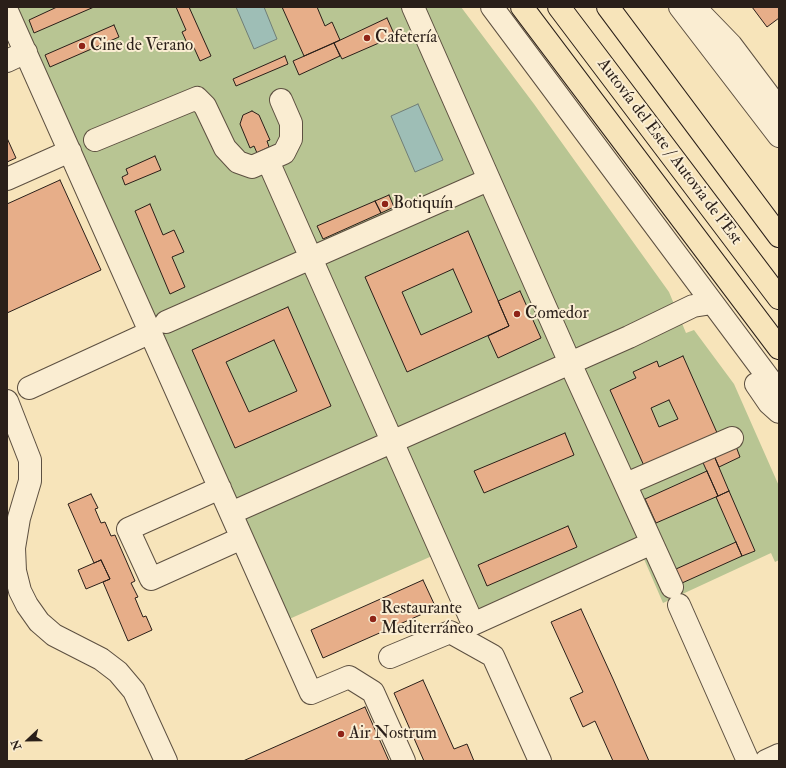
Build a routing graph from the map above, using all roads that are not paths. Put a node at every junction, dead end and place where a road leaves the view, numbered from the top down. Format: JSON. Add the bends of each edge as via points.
{"nodes":[{"id":1,"x":413,"y":7,"type":"edge"},
{"id":2,"x":492,"y":7,"type":"edge"},
{"id":3,"x":522,"y":7,"type":"edge"},
{"id":4,"x":560,"y":7,"type":"edge"},
{"id":5,"x":608,"y":7,"type":"edge"},
{"id":6,"x":680,"y":7,"type":"edge"},
{"id":7,"x":694,"y":7,"type":"edge"},
{"id":8,"x":7,"y":11,"type":"edge"},
{"id":9,"x":16,"y":56,"type":"edge"},
{"id":10,"x":281,"y":100,"type":"dead end"},
{"id":11,"x":779,"y":109,"type":"edge"},
{"id":12,"x":587,"y":136,"type":"junction"},
{"id":13,"x":779,"y":136,"type":"edge"},
{"id":14,"x":95,"y":140,"type":"dead end"},
{"id":15,"x":708,"y":140,"type":"junction"},
{"id":16,"x":70,"y":151,"type":"junction"},
{"id":17,"x":268,"y":161,"type":"junction"},
{"id":18,"x":7,"y":179,"type":"edge"},
{"id":19,"x":488,"y":180,"type":"junction"},
{"id":20,"x":779,"y":212,"type":"edge"},
{"id":21,"x":779,"y":236,"type":"edge"},
{"id":22,"x":311,"y":257,"type":"junction"},
{"id":23,"x":779,"y":298,"type":"edge"},
{"id":24,"x":712,"y":303,"type":"junction"},
{"id":25,"x":678,"y":313,"type":"junction"},
{"id":26,"x":159,"y":327,"type":"junction"},
{"id":27,"x":779,"y":348,"type":"edge"},
{"id":28,"x":570,"y":362,"type":"junction"},
{"id":29,"x":29,"y":388,"type":"dead end"},
{"id":30,"x":779,"y":392,"type":"edge"},
{"id":31,"x":7,"y":401,"type":"edge"},
{"id":32,"x":779,"y":412,"type":"edge"},
{"id":33,"x":732,"y":438,"type":"dead end"},
{"id":34,"x":392,"y":442,"type":"junction"},
{"id":35,"x":626,"y":484,"type":"junction"},
{"id":36,"x":220,"y":488,"type":"junction"},
{"id":37,"x":231,"y":513,"type":"junction"},
{"id":38,"x":242,"y":538,"type":"junction"},
{"id":39,"x":652,"y":543,"type":"junction"},
{"id":40,"x":14,"y":594,"type":"edge"},
{"id":41,"x":390,"y":657,"type":"dead end"},
{"id":42,"x":779,"y":755,"type":"edge"},
{"id":43,"x":166,"y":761,"type":"edge"},
{"id":44,"x":404,"y":761,"type":"edge"},
{"id":45,"x":540,"y":761,"type":"edge"},
{"id":46,"x":748,"y":761,"type":"edge"},
{"id":47,"x":766,"y":761,"type":"edge"}],
"edges":[{"from":1,"to":19,"type":"street"},
{"from":2,"to":12,"type":"street"},
{"from":3,"to":27,"type":"highway"},
{"from":4,"to":23,"type":"highway","name":"Autovía del Este / Autovia de l'Est"},
{"from":5,"to":15,"type":"highway"},
{"from":6,"to":13,"type":"street"},
{"from":7,"to":11,"type":"street","via":[[731,45]]},
{"from":8,"to":9,"type":"street"},
{"from":9,"to":16,"type":"street"},
{"from":10,"to":17,"type":"street","via":[[290,123],[291,139],[284,153]]},
{"from":12,"to":24,"type":"street"},
{"from":12,"to":25,"type":"street","via":[[629,209],[683,285],[684,299]]},
{"from":14,"to":17,"type":"street","via":[[197,98],[205,106],[225,148],[238,162],[252,167]]},
{"from":15,"to":20,"type":"highway"},
{"from":15,"to":21,"type":"highway"},
{"from":16,"to":18,"type":"street"},
{"from":16,"to":26,"type":"street"},
{"from":17,"to":22,"type":"street"},
{"from":19,"to":22,"type":"street"},
{"from":19,"to":28,"type":"street"},
{"from":22,"to":26,"type":"street"},
{"from":22,"to":34,"type":"street"},
{"from":24,"to":25,"type":"street","via":[[694,306]]},
{"from":24,"to":30,"type":"street"},
{"from":25,"to":28,"type":"street"},
{"from":25,"to":32,"type":"street","via":[[707,320],[740,360],[769,403]]},
{"from":26,"to":29,"type":"street"},
{"from":26,"to":36,"type":"street"},
{"from":28,"to":34,"type":"street"},
{"from":28,"to":35,"type":"street"},
{"from":31,"to":40,"type":"street","via":[[30,460],[30,481],[19,518],[14,548]]},
{"from":33,"to":35,"type":"street"},
{"from":34,"to":37,"type":"street"},
{"from":34,"to":39,"type":"street","via":[[473,624]]},
{"from":35,"to":39,"type":"street"},
{"from":36,"to":37,"type":"street"},
{"from":36,"to":38,"type":"street","via":[[128,529],[151,579]]},
{"from":37,"to":38,"type":"street"},
{"from":38,"to":44,"type":"street","via":[[311,693],[349,677],[374,692]]},
{"from":39,"to":46,"type":"street"},
{"from":40,"to":43,"type":"street","via":[[54,635],[118,672],[134,691]]},
{"from":41,"to":45,"type":"street","via":[[450,632],[493,656]]},
{"from":42,"to":47,"type":"street"}]}
